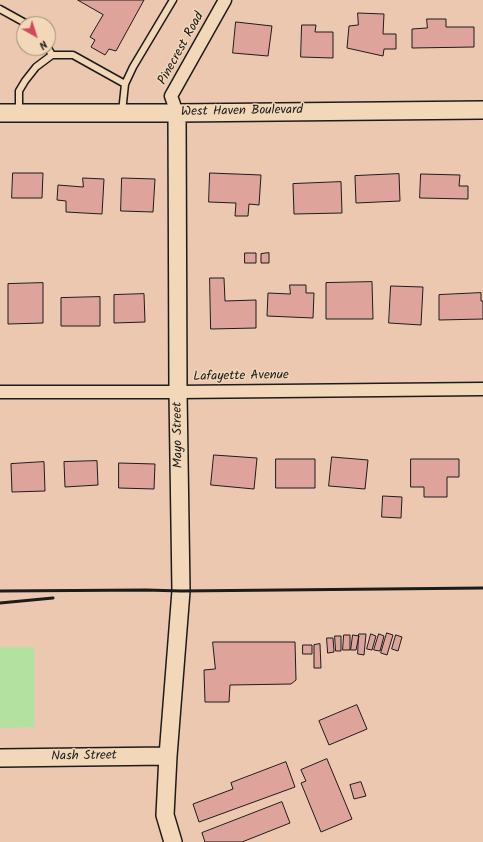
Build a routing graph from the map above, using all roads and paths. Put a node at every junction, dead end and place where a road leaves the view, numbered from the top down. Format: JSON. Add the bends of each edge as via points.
{"nodes":[{"id":1,"x":173,"y":0,"type":"edge"},
{"id":2,"x":225,"y":0,"type":"edge"},
{"id":3,"x":0,"y":9,"type":"edge"},
{"id":4,"x":16,"y":18,"type":"edge"},
{"id":5,"x":56,"y":55,"type":"edge"},
{"id":6,"x":51,"y":56,"type":"edge"},
{"id":7,"x":125,"y":84,"type":"junction"},
{"id":8,"x":483,"y":110,"type":"edge"},
{"id":9,"x":0,"y":113,"type":"edge"},
{"id":10,"x":19,"y":113,"type":"junction"},
{"id":11,"x":122,"y":113,"type":"junction"},
{"id":12,"x":177,"y":113,"type":"junction"},
{"id":13,"x":483,"y":388,"type":"edge"},
{"id":14,"x":0,"y":392,"type":"edge"},
{"id":15,"x":178,"y":392,"type":"junction"},
{"id":16,"x":168,"y":756,"type":"junction"},
{"id":17,"x":0,"y":758,"type":"edge"},
{"id":18,"x":173,"y":842,"type":"edge"}],
"edges":[{"from":1,"to":7,"type":"lane"},
{"from":2,"to":12,"type":"street","name":"Pinecrest Road","via":[[171,96]]},
{"from":3,"to":4,"type":"lane"},
{"from":5,"to":7,"type":"lane","via":[[73,55]]},
{"from":6,"to":10,"type":"lane","via":[[36,67],[19,91]]},
{"from":7,"to":11,"type":"lane"},
{"from":8,"to":12,"type":"street","name":"West Haven Boulevard"},
{"from":9,"to":10,"type":"street","name":"West Haven Boulevard"},
{"from":10,"to":11,"type":"street","name":"West Haven Boulevard"},
{"from":11,"to":12,"type":"street","name":"West Haven Boulevard"},
{"from":12,"to":15,"type":"street","name":"Mayo Street"},
{"from":13,"to":15,"type":"street","name":"Lafayette Avenue"},
{"from":14,"to":15,"type":"street","name":"Lafayette Avenue"},
{"from":15,"to":16,"type":"street","name":"Mayo Street","via":[[181,591]]},
{"from":16,"to":17,"type":"street","name":"Nash Street"},
{"from":16,"to":18,"type":"street","name":"Mayo Street","via":[[165,815]]}]}
